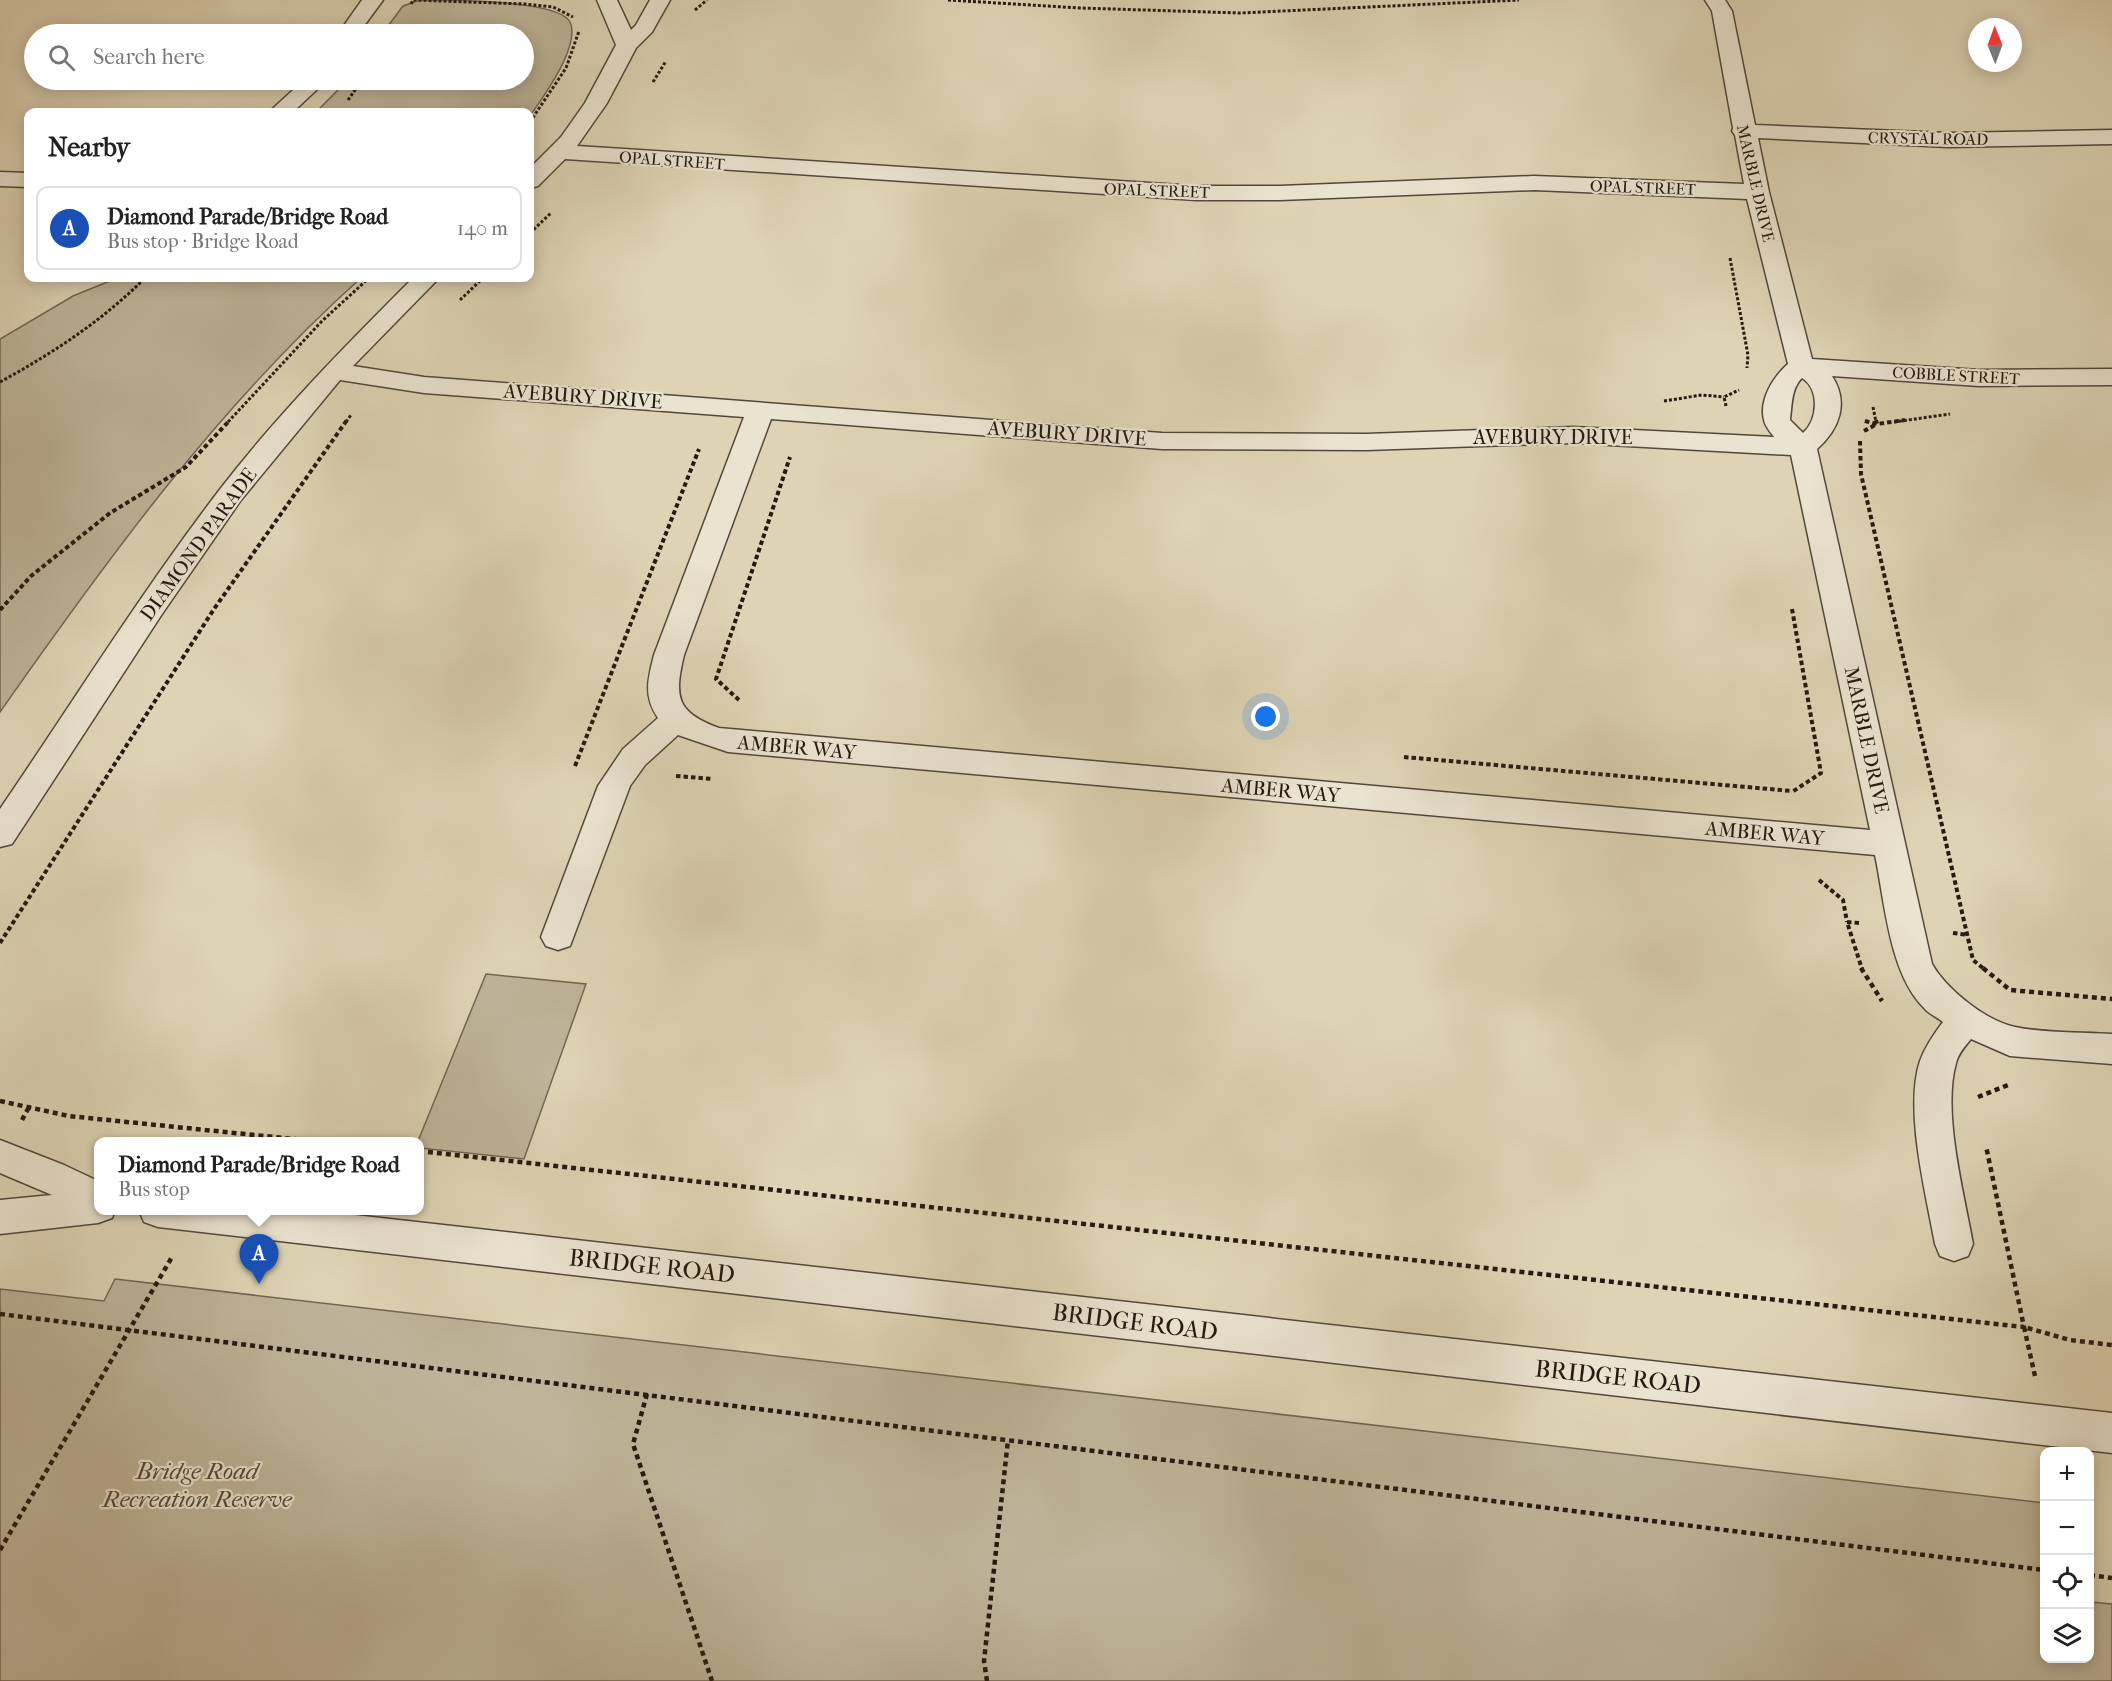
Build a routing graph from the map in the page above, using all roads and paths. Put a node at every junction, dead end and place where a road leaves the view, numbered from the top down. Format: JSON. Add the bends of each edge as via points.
{"nodes":[{"id":1,"x":373,"y":0,"type":"edge"},
{"id":2,"x":555,"y":0,"type":"edge"},
{"id":3,"x":707,"y":0,"type":"edge"},
{"id":4,"x":948,"y":0,"type":"edge"},
{"id":5,"x":1519,"y":0,"type":"edge"},
{"id":6,"x":1715,"y":0,"type":"edge"},
{"id":7,"x":632,"y":1,"type":"edge"},
{"id":8,"x":554,"y":7,"type":"junction"},
{"id":9,"x":408,"y":9,"type":"dead end"},
{"id":10,"x":692,"y":12,"type":"dead end"},
{"id":11,"x":576,"y":18,"type":"dead end"},
{"id":12,"x":355,"y":24,"type":"edge"},
{"id":13,"x":578,"y":25,"type":"dead end"},
{"id":14,"x":627,"y":45,"type":"junction"},
{"id":15,"x":305,"y":90,"type":"edge"},
{"id":16,"x":284,"y":108,"type":"edge"},
{"id":17,"x":534,"y":117,"type":"edge"},
{"id":18,"x":1743,"y":131,"type":"junction"},
{"id":19,"x":2112,"y":137,"type":"edge"},
{"id":20,"x":558,"y":152,"type":"junction"},
{"id":21,"x":534,"y":177,"type":"edge"},
{"id":22,"x":0,"y":179,"type":"edge"},
{"id":23,"x":24,"y":180,"type":"edge"},
{"id":24,"x":1757,"y":192,"type":"junction"},
{"id":25,"x":141,"y":282,"type":"edge"},
{"id":26,"x":365,"y":282,"type":"edge"},
{"id":27,"x":423,"y":282,"type":"edge"},
{"id":28,"x":1801,"y":366,"type":"junction"},
{"id":29,"x":1864,"y":370,"type":"junction"},
{"id":30,"x":334,"y":371,"type":"junction"},
{"id":31,"x":2112,"y":377,"type":"edge"},
{"id":32,"x":0,"y":382,"type":"edge"},
{"id":33,"x":1724,"y":398,"type":"dead end"},
{"id":34,"x":1659,"y":402,"type":"dead end"},
{"id":35,"x":762,"y":409,"type":"junction"},
{"id":36,"x":353,"y":413,"type":"dead end"},
{"id":37,"x":700,"y":445,"type":"dead end"},
{"id":38,"x":1803,"y":447,"type":"junction"},
{"id":39,"x":793,"y":448,"type":"dead end"},
{"id":40,"x":0,"y":610,"type":"edge"},
{"id":41,"x":747,"y":701,"type":"dead end"},
{"id":42,"x":677,"y":719,"type":"junction"},
{"id":43,"x":1398,"y":757,"type":"dead end"},
{"id":44,"x":575,"y":767,"type":"dead end"},
{"id":45,"x":1792,"y":791,"type":"dead end"},
{"id":46,"x":0,"y":835,"type":"edge"},
{"id":47,"x":1890,"y":844,"type":"junction"},
{"id":48,"x":558,"y":937,"type":"dead end"},
{"id":49,"x":0,"y":943,"type":"edge"},
{"id":50,"x":2112,"y":999,"type":"edge"},
{"id":51,"x":1960,"y":1016,"type":"junction"},
{"id":52,"x":2112,"y":1049,"type":"edge"},
{"id":53,"x":2012,"y":1083,"type":"dead end"},
{"id":54,"x":0,"y":1101,"type":"edge"},
{"id":55,"x":1978,"y":1109,"type":"dead end"},
{"id":56,"x":274,"y":1137,"type":"edge"},
{"id":57,"x":1986,"y":1143,"type":"dead end"},
{"id":58,"x":424,"y":1151,"type":"edge"},
{"id":59,"x":0,"y":1156,"type":"edge"},
{"id":60,"x":94,"y":1197,"type":"edge"},
{"id":61,"x":94,"y":1207,"type":"edge"},
{"id":62,"x":176,"y":1215,"type":"edge"},
{"id":63,"x":195,"y":1215,"type":"edge"},
{"id":64,"x":0,"y":1216,"type":"edge"},
{"id":65,"x":1954,"y":1244,"type":"dead end"},
{"id":66,"x":0,"y":1314,"type":"edge"},
{"id":67,"x":2024,"y":1326,"type":"junction"},
{"id":68,"x":129,"y":1330,"type":"junction"},
{"id":69,"x":2112,"y":1345,"type":"edge"},
{"id":70,"x":647,"y":1395,"type":"junction"},
{"id":71,"x":2046,"y":1425,"type":"junction"},
{"id":72,"x":2112,"y":1433,"type":"edge"},
{"id":73,"x":1008,"y":1440,"type":"junction"},
{"id":74,"x":0,"y":1550,"type":"edge"},
{"id":75,"x":2040,"y":1569,"type":"edge"},
{"id":76,"x":2094,"y":1576,"type":"edge"},
{"id":77,"x":2112,"y":1578,"type":"edge"},
{"id":78,"x":712,"y":1681,"type":"edge"},
{"id":79,"x":987,"y":1681,"type":"edge"}],
"edges":[{"from":1,"to":12,"type":"street"},
{"from":2,"to":8,"type":"path"},
{"from":3,"to":10,"type":"path"},
{"from":4,"to":5,"type":"path","via":[[1240,12]]},
{"from":6,"to":18,"type":"street","name":"MARBLE DRIVE","via":[[1722,11]]},
{"from":7,"to":14,"type":"street","via":[[616,15]]},
{"from":7,"to":14,"type":"street","via":[[645,28]]},
{"from":8,"to":9,"type":"path","via":[[413,0]]},
{"from":8,"to":11,"type":"path"},
{"from":13,"to":17,"type":"path","via":[[580,32],[570,59]]},
{"from":14,"to":20,"type":"street","via":[[596,103]]},
{"from":15,"to":16,"type":"street"},
{"from":18,"to":19,"type":"street","name":"CRYSTAL ROAD","via":[[1948,140]]},
{"from":18,"to":24,"type":"street","name":"MARBLE DRIVE"},
{"from":20,"to":21,"type":"street"},
{"from":20,"to":24,"type":"street","name":"OPAL STREET","via":[[1196,193],[1534,183]]},
{"from":22,"to":23,"type":"street"},
{"from":24,"to":28,"type":"street","name":"MARBLE DRIVE"},
{"from":25,"to":32,"type":"path","via":[[42,360]]},
{"from":26,"to":40,"type":"path","via":[[322,321],[186,467],[110,513],[31,576]]},
{"from":27,"to":30,"type":"street","name":"DIAMOND PARADE"},
{"from":28,"to":29,"type":"street","name":"COBBLE STREET"},
{"from":28,"to":38,"type":"street","via":[[1785,380],[1776,420]]},
{"from":28,"to":38,"type":"street","via":[[1820,378],[1828,391],[1826,418],[1818,434]]},
{"from":29,"to":31,"type":"street","name":"COBBLE STREET","via":[[1979,378]]},
{"from":29,"to":50,"type":"path","via":[[1877,424],[1859,433],[1861,474],[1974,960],[2010,990]]},
{"from":30,"to":35,"type":"street","name":"AVEBURY DRIVE","via":[[424,385]]},
{"from":30,"to":46,"type":"street","name":"DIAMOND PARADE","via":[[231,494]]},
{"from":33,"to":34,"type":"path","via":[[1702,395]]},
{"from":35,"to":38,"type":"street","name":"AVEBURY DRIVE","via":[[1162,441],[1366,442],[1573,435]]},
{"from":35,"to":42,"type":"street","via":[[669,655],[663,696]]},
{"from":36,"to":49,"type":"path","via":[[287,500],[111,766]]},
{"from":37,"to":44,"type":"path"},
{"from":38,"to":47,"type":"street","name":"MARBLE DRIVE"},
{"from":39,"to":41,"type":"path","via":[[716,679],[737,700]]},
{"from":42,"to":47,"type":"street","name":"AMBER WAY","via":[[700,733],[728,741]]},
{"from":42,"to":48,"type":"street","via":[[627,762],[618,778]]},
{"from":43,"to":45,"type":"path"},
{"from":47,"to":51,"type":"street","name":"MARBLE DRIVE","via":[[1915,964],[1937,999]]},
{"from":51,"to":52,"type":"street","name":"MARBLE DRIVE","via":[[2010,1041]]},
{"from":51,"to":65,"type":"street","via":[[1962,1023],[1937,1062],[1934,1084],[1934,1117]]},
{"from":53,"to":55,"type":"path","via":[[1976,1098]]},
{"from":54,"to":56,"type":"path","via":[[69,1116]]},
{"from":57,"to":67,"type":"path"},
{"from":58,"to":67,"type":"path"},
{"from":59,"to":60,"type":"street"},
{"from":61,"to":64,"type":"street"},
{"from":62,"to":68,"type":"path"},
{"from":63,"to":71,"type":"street","name":"BRIDGE ROAD"},
{"from":66,"to":68,"type":"path"},
{"from":67,"to":69,"type":"path","via":[[2070,1340]]},
{"from":67,"to":71,"type":"path"},
{"from":68,"to":70,"type":"path"},
{"from":68,"to":74,"type":"path"},
{"from":70,"to":73,"type":"path"},
{"from":70,"to":78,"type":"path","via":[[633,1444]]},
{"from":71,"to":72,"type":"street","name":"BRIDGE ROAD"},
{"from":73,"to":75,"type":"path"},
{"from":73,"to":79,"type":"path","via":[[984,1661]]},
{"from":76,"to":77,"type":"path"}]}
